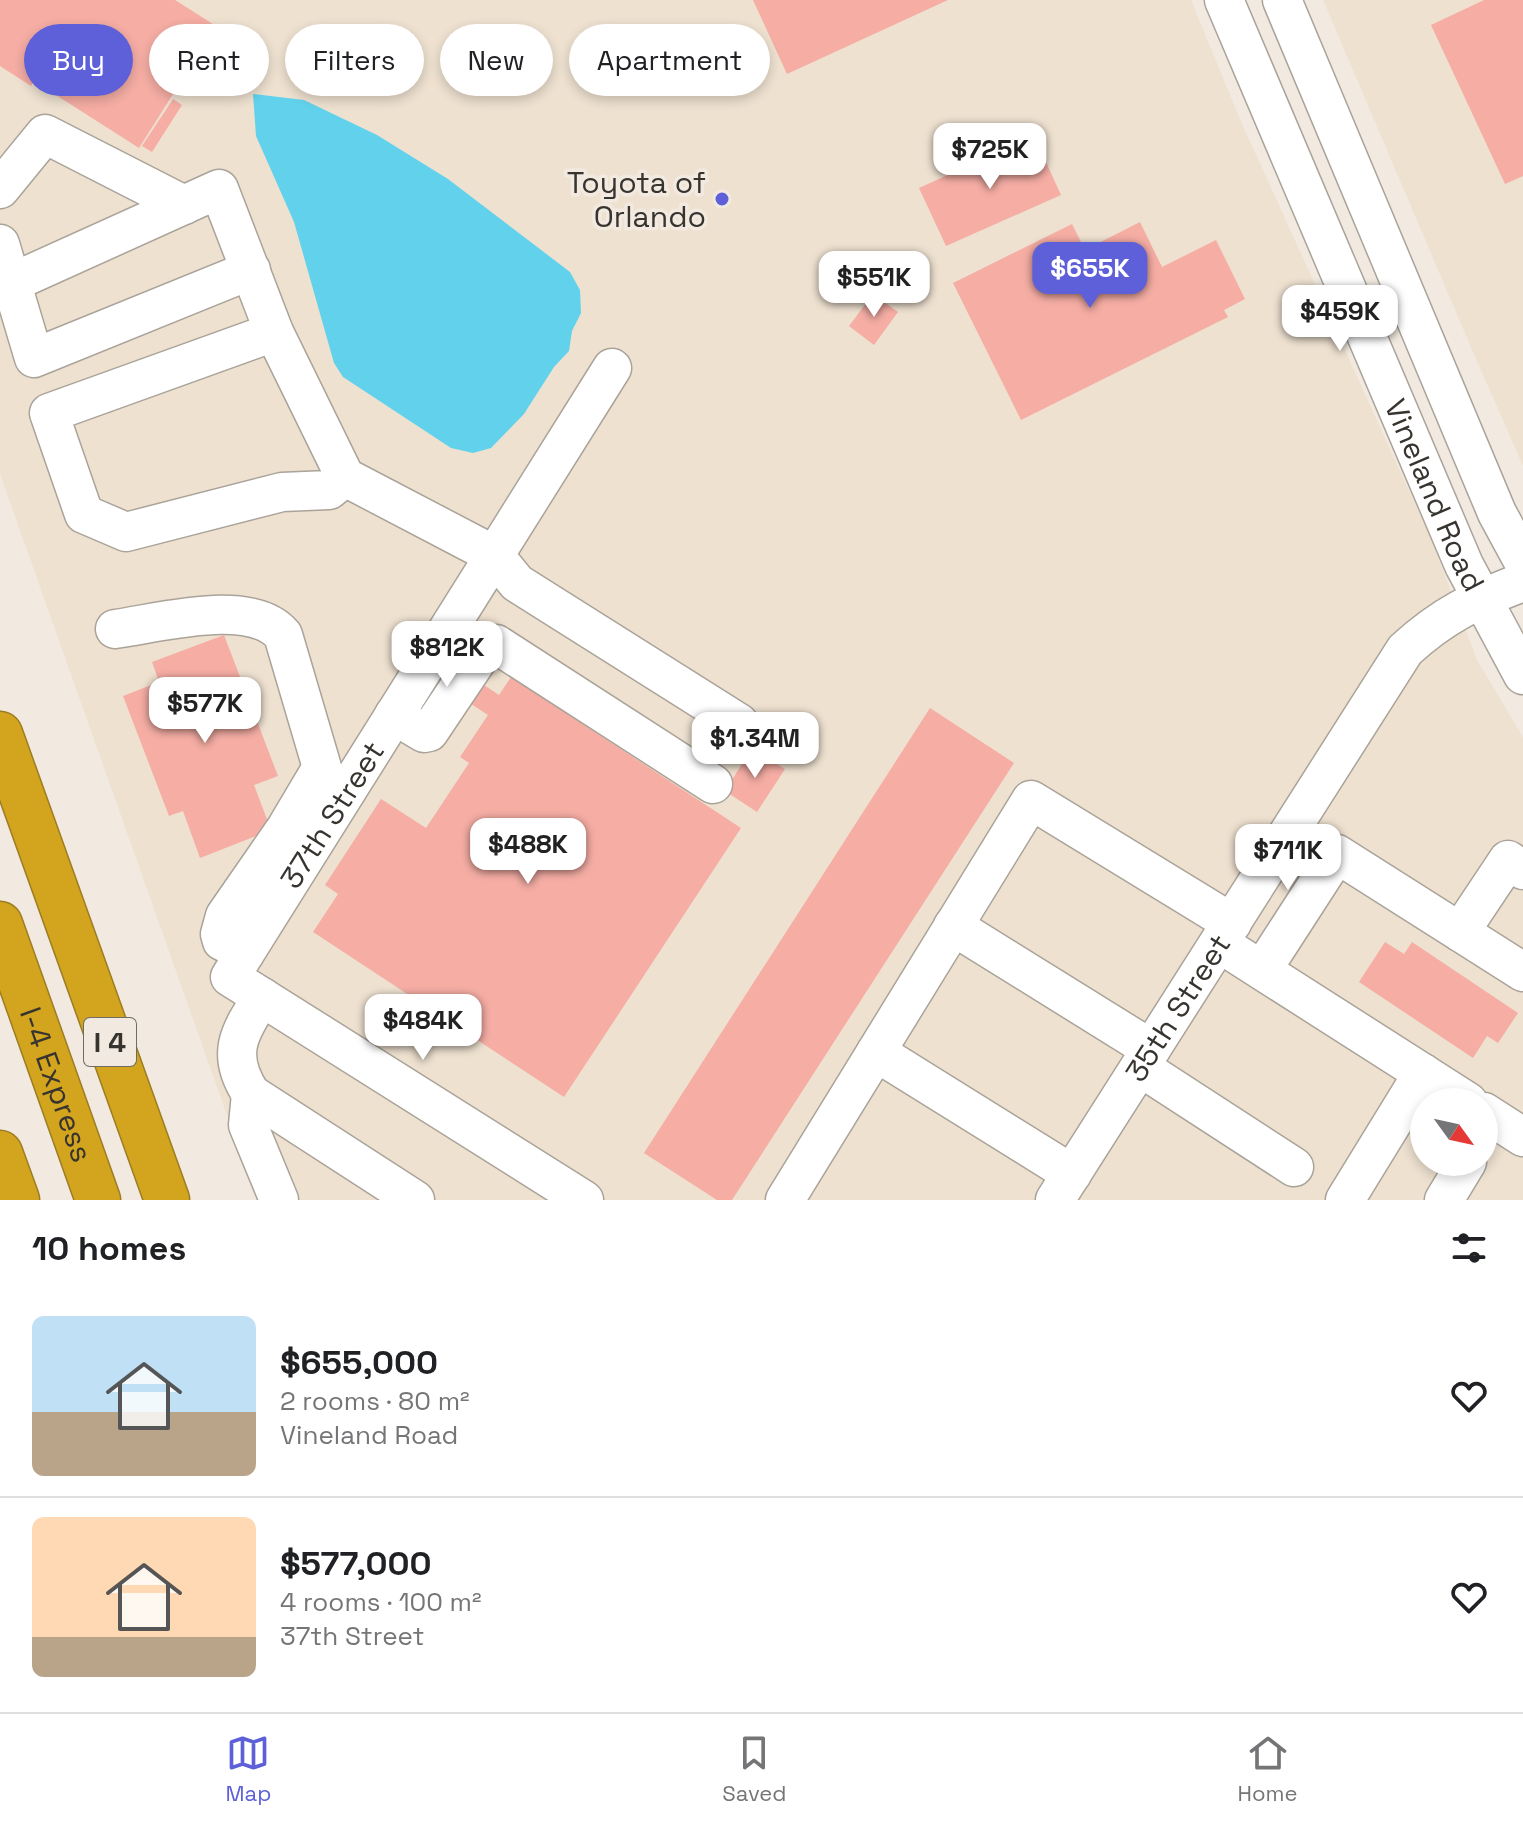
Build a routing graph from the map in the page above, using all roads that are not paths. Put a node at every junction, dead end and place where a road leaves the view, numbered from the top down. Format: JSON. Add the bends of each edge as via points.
{"nodes":[{"id":1,"x":1224,"y":0,"type":"edge"},
{"id":2,"x":1282,"y":0,"type":"edge"},
{"id":3,"x":0,"y":189,"type":"edge"},
{"id":4,"x":184,"y":205,"type":"junction"},
{"id":5,"x":0,"y":244,"type":"edge"},
{"id":6,"x":251,"y":270,"type":"junction"},
{"id":7,"x":11,"y":283,"type":"junction"},
{"id":8,"x":274,"y":332,"type":"junction"},
{"id":9,"x":612,"y":368,"type":"dead end"},
{"id":10,"x":345,"y":477,"type":"junction"},
{"id":11,"x":494,"y":555,"type":"junction"},
{"id":12,"x":1523,"y":561,"type":"edge"},
{"id":13,"x":1523,"y":582,"type":"edge"},
{"id":14,"x":1481,"y":598,"type":"junction"},
{"id":15,"x":115,"y":629,"type":"dead end"},
{"id":16,"x":1523,"y":675,"type":"edge"},
{"id":17,"x":394,"y":715,"type":"junction"},
{"id":18,"x":739,"y":723,"type":"dead end"},
{"id":19,"x":0,"y":734,"type":"edge"},
{"id":20,"x":333,"y":781,"type":"junction"},
{"id":21,"x":713,"y":784,"type":"dead end"},
{"id":22,"x":1523,"y":870,"type":"edge"},
{"id":23,"x":53,"y":884,"type":"junction"},
{"id":24,"x":0,"y":924,"type":"edge"},
{"id":25,"x":953,"y":926,"type":"junction"},
{"id":26,"x":1460,"y":932,"type":"junction"},
{"id":27,"x":1225,"y":933,"type":"junction"},
{"id":28,"x":1262,"y":970,"type":"junction"},
{"id":29,"x":1523,"y":972,"type":"edge"},
{"id":30,"x":262,"y":997,"type":"junction"},
{"id":31,"x":876,"y":1052,"type":"junction"},
{"id":32,"x":1146,"y":1058,"type":"junction"},
{"id":33,"x":1423,"y":1073,"type":"junction"},
{"id":34,"x":1444,"y":1088,"type":"edge"},
{"id":35,"x":251,"y":1094,"type":"junction"},
{"id":36,"x":0,"y":1153,"type":"edge"},
{"id":37,"x":1294,"y":1167,"type":"dead end"},
{"id":38,"x":1459,"y":1176,"type":"edge"},
{"id":39,"x":1063,"y":1187,"type":"edge"},
{"id":40,"x":17,"y":1200,"type":"edge"},
{"id":41,"x":98,"y":1200,"type":"edge"},
{"id":42,"x":167,"y":1200,"type":"edge"},
{"id":43,"x":189,"y":1200,"type":"edge"},
{"id":44,"x":279,"y":1200,"type":"edge"},
{"id":45,"x":415,"y":1200,"type":"edge"},
{"id":46,"x":584,"y":1200,"type":"edge"},
{"id":47,"x":785,"y":1200,"type":"edge"},
{"id":48,"x":1345,"y":1200,"type":"edge"},
{"id":49,"x":1444,"y":1200,"type":"edge"}],
"edges":[{"from":1,"to":14,"type":"street","name":"Vineland Road"},
{"from":2,"to":12,"type":"street","name":"Vineland Road","via":[[1497,513]]},
{"from":3,"to":4,"type":"street","via":[[45,134]]},
{"from":4,"to":6,"type":"street","via":[[219,189]]},
{"from":4,"to":7,"type":"street"},
{"from":5,"to":7,"type":"street"},
{"from":6,"to":7,"type":"street","via":[[34,358]]},
{"from":6,"to":8,"type":"street"},
{"from":8,"to":10,"type":"street"},
{"from":8,"to":10,"type":"street","via":[[49,413],[84,514],[126,532],[282,492],[329,490]]},
{"from":9,"to":11,"type":"street","name":"37th Street"},
{"from":10,"to":11,"type":"street"},
{"from":11,"to":17,"type":"street","name":"37th Street"},
{"from":11,"to":18,"type":"street","via":[[517,583]]},
{"from":13,"to":14,"type":"street","name":"35th Street"},
{"from":14,"to":16,"type":"street","name":"Vineland Road"},
{"from":14,"to":27,"type":"street","name":"35th Street","via":[[1436,621],[1405,650]]},
{"from":15,"to":20,"type":"street","via":[[226,614],[247,615],[277,627]]},
{"from":17,"to":20,"type":"street","name":"37th Street"},
{"from":17,"to":21,"type":"street","via":[[429,732],[488,644],[496,644]]},
{"from":19,"to":23,"type":"highway","number":"I 4"},
{"from":20,"to":30,"type":"street","name":"37th Street","via":[[237,965]]},
{"from":22,"to":26,"type":"street","via":[[1508,860]]},
{"from":23,"to":42,"type":"highway","number":"I 4"},
{"from":23,"to":43,"type":"highway"},
{"from":24,"to":41,"type":"highway","name":"I-4 Express"},
{"from":25,"to":27,"type":"street","via":[[1031,800]]},
{"from":25,"to":31,"type":"street"},
{"from":25,"to":32,"type":"street"},
{"from":26,"to":28,"type":"street","via":[[1337,854]]},
{"from":26,"to":29,"type":"street"},
{"from":27,"to":28,"type":"street"},
{"from":27,"to":32,"type":"street","name":"35th Street"},
{"from":28,"to":33,"type":"street"},
{"from":30,"to":35,"type":"street","via":[[244,1025],[235,1053],[240,1077]]},
{"from":30,"to":46,"type":"street"},
{"from":31,"to":39,"type":"street"},
{"from":31,"to":47,"type":"street"},
{"from":32,"to":37,"type":"street"},
{"from":32,"to":39,"type":"street","name":"35th Street"},
{"from":33,"to":34,"type":"street"},
{"from":33,"to":48,"type":"street"},
{"from":35,"to":44,"type":"street","via":[[248,1125]]},
{"from":35,"to":45,"type":"street"},
{"from":36,"to":40,"type":"highway"},
{"from":38,"to":49,"type":"street"}]}
